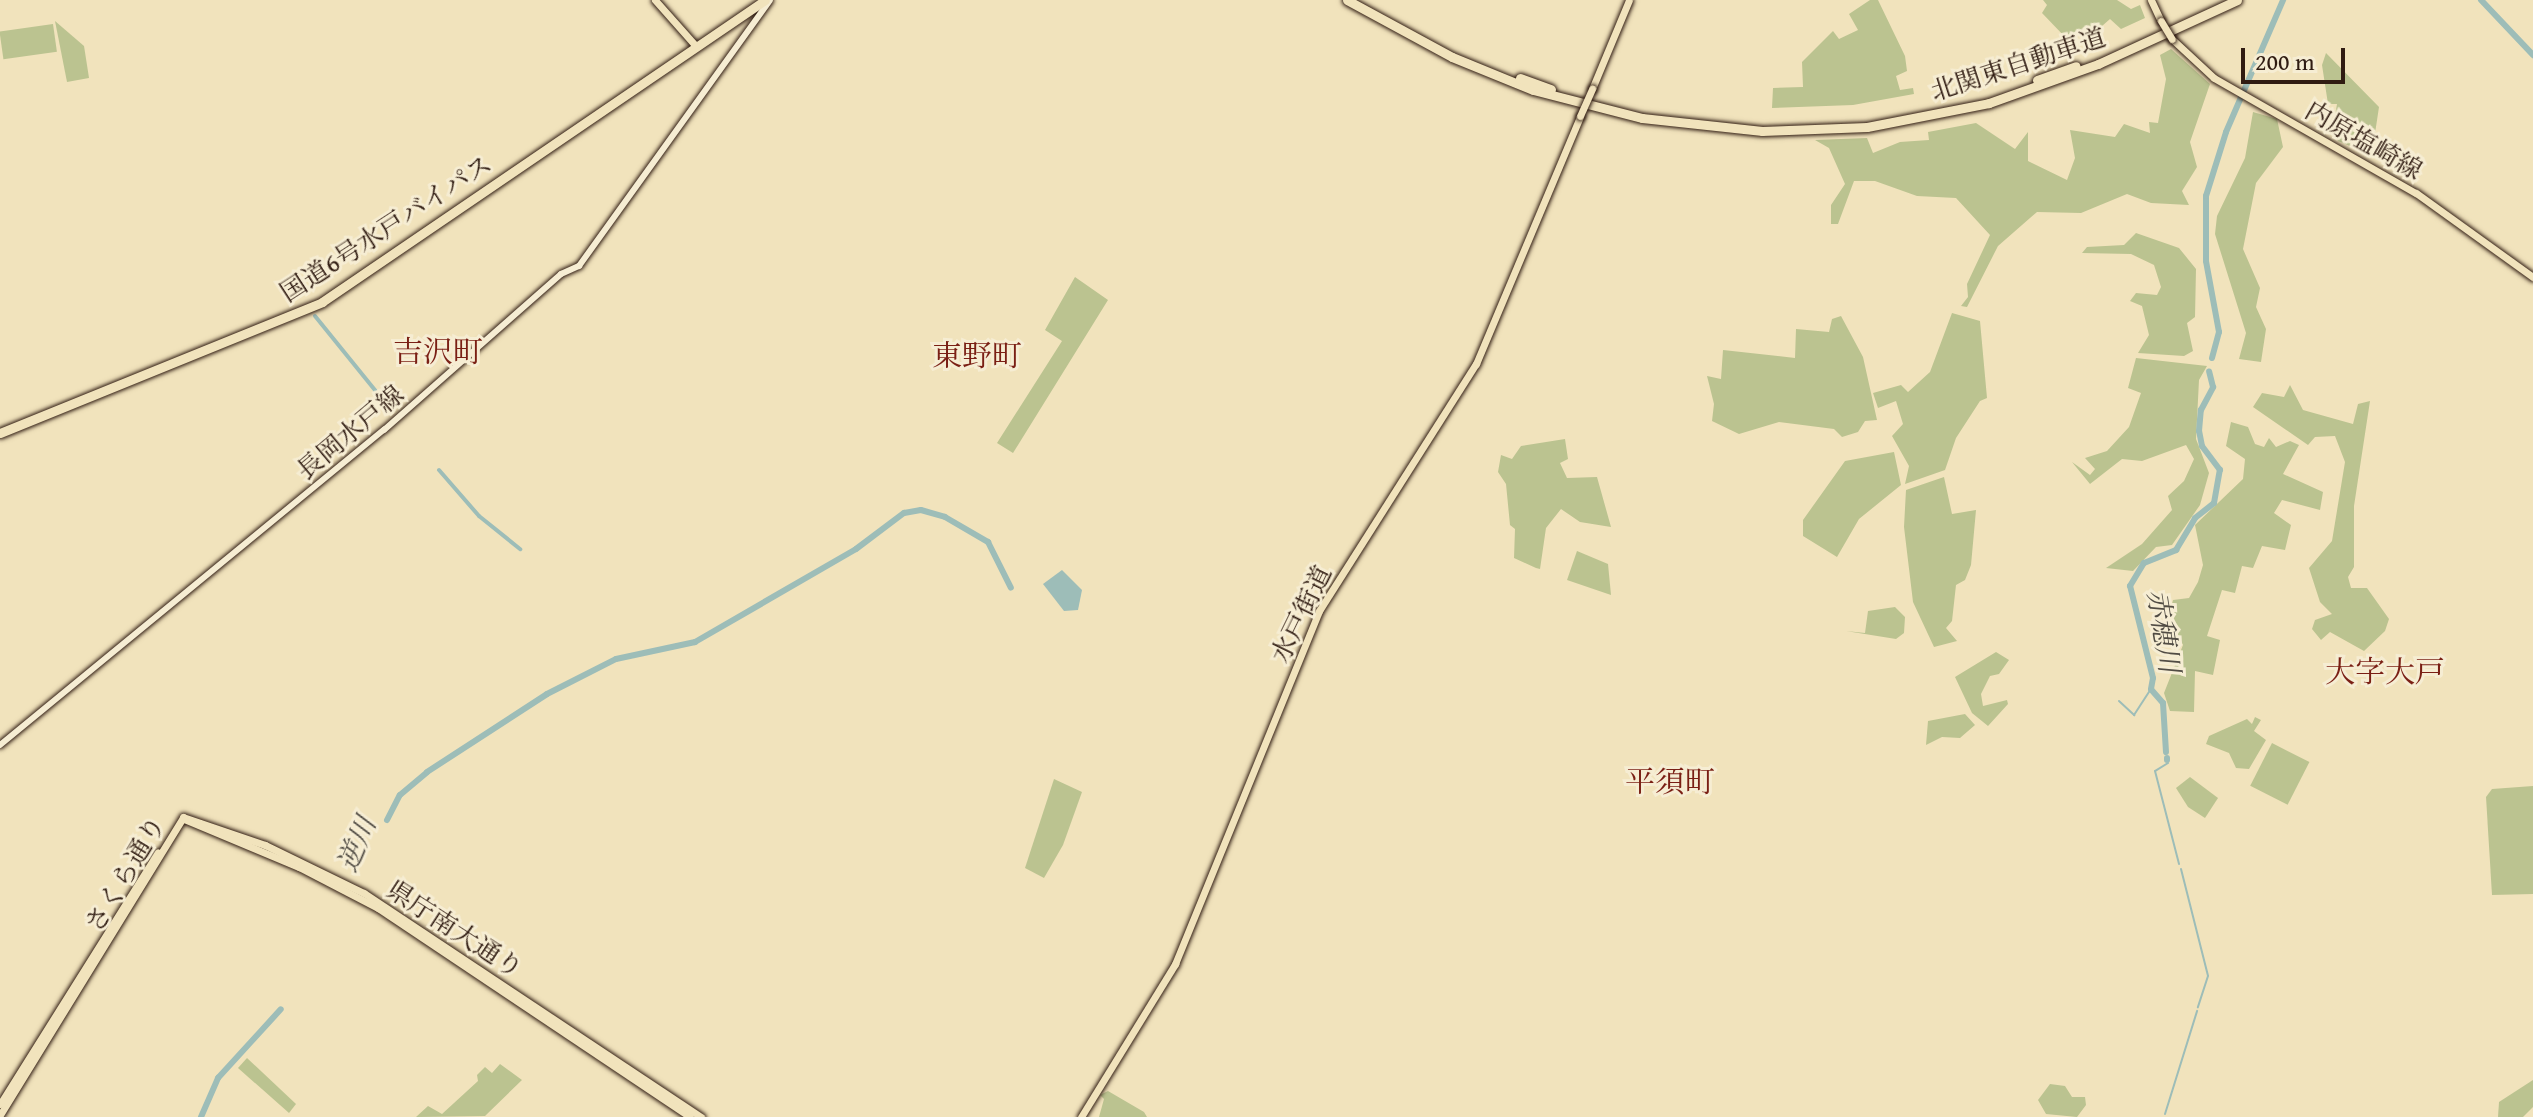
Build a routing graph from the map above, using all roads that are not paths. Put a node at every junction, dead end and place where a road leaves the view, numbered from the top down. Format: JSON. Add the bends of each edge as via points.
{"nodes":[{"id":1,"x":655,"y":0,"type":"edge"},
{"id":2,"x":768,"y":0,"type":"edge"},
{"id":3,"x":1347,"y":0,"type":"edge"},
{"id":4,"x":1359,"y":0,"type":"edge"},
{"id":5,"x":1629,"y":0,"type":"edge"},
{"id":6,"x":2151,"y":0,"type":"edge"},
{"id":7,"x":2224,"y":0,"type":"edge"},
{"id":8,"x":2237,"y":0,"type":"edge"},
{"id":9,"x":754,"y":4,"type":"edge"},
{"id":10,"x":760,"y":17,"type":"junction"},
{"id":11,"x":692,"y":43,"type":"junction"},
{"id":12,"x":2533,"y":277,"type":"edge"},
{"id":13,"x":0,"y":426,"type":"edge"},
{"id":14,"x":0,"y":433,"type":"edge"},
{"id":15,"x":0,"y":745,"type":"edge"},
{"id":16,"x":183,"y":817,"type":"junction"},
{"id":17,"x":362,"y":896,"type":"junction"},
{"id":18,"x":0,"y":1104,"type":"edge"},
{"id":19,"x":0,"y":1115,"type":"edge"},
{"id":20,"x":690,"y":1117,"type":"edge"},
{"id":21,"x":701,"y":1117,"type":"edge"},
{"id":22,"x":1081,"y":1117,"type":"edge"}],
"edges":[{"from":1,"to":11,"type":"main road"},
{"from":2,"to":9,"type":"highway","name":"国道6号水戸バイパス"},
{"from":2,"to":10,"type":"main road","name":"長岡水戸線"},
{"from":3,"to":8,"type":"highway","name":"北関東自動車道","via":[[1478,68],[1566,100],[1677,124],[1793,131],[1898,123],[1989,103],[2098,64]]},
{"from":4,"to":7,"type":"highway","name":"北関東自動車道","via":[[1481,63],[1567,94],[1677,118],[1761,125],[1866,121],[1987,97],[2095,59]]},
{"from":5,"to":22,"type":"main road","name":"水戸街道","bridge":true,"via":[[1470,374],[1319,611],[1173,968]]},
{"from":6,"to":12,"type":"main road","name":"内原塩崎線","bridge":true,"via":[[2172,39],[2214,78],[2438,207]]},
{"from":9,"to":10,"type":"main road"},
{"from":9,"to":11,"type":"highway","name":"国道6号水戸バイパス"},
{"from":10,"to":15,"type":"main road","name":"長岡水戸線","via":[[579,266],[561,274],[384,430]]},
{"from":11,"to":13,"type":"highway","name":"国道6号水戸バイパス","via":[[331,290],[269,321]]},
{"from":11,"to":14,"type":"highway","name":"国道6号水戸バイパス","via":[[322,302]]},
{"from":16,"to":17,"type":"main road","name":"県庁南大通り","via":[[265,845]]},
{"from":16,"to":18,"type":"main road","name":"さくら通り"},
{"from":16,"to":19,"type":"main road","name":"さくら通り"},
{"from":17,"to":20,"type":"main road","name":"県庁南大通り"},
{"from":17,"to":21,"type":"main road","name":"県庁南大通り"}]}
